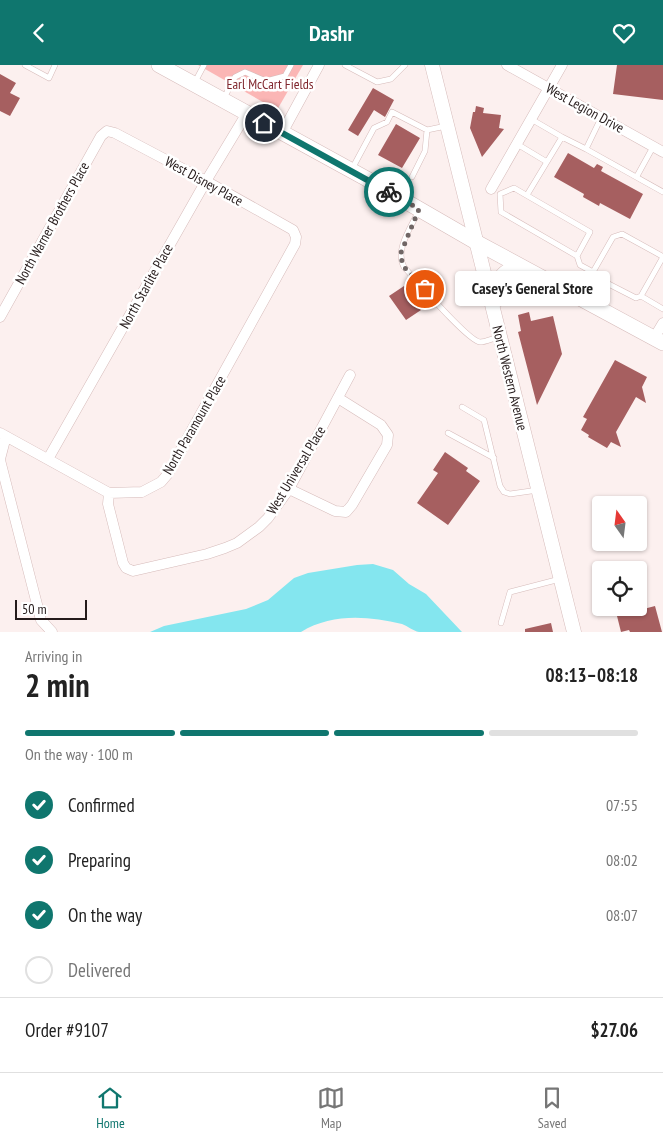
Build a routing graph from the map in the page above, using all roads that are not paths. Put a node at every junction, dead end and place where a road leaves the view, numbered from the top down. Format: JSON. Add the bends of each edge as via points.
{"nodes":[{"id":1,"x":25,"y":65,"type":"edge"},
{"id":2,"x":55,"y":65,"type":"edge"},
{"id":3,"x":204,"y":65,"type":"edge"},
{"id":4,"x":291,"y":65,"type":"edge"},
{"id":5,"x":319,"y":65,"type":"edge"},
{"id":6,"x":345,"y":65,"type":"edge"},
{"id":7,"x":405,"y":65,"type":"edge"},
{"id":8,"x":432,"y":65,"type":"edge"},
{"id":9,"x":562,"y":65,"type":"edge"},
{"id":10,"x":163,"y":66,"type":"edge"},
{"id":11,"x":511,"y":66,"type":"edge"},
{"id":12,"x":194,"y":84,"type":"junction"},
{"id":13,"x":550,"y":88,"type":"junction"},
{"id":14,"x":223,"y":100,"type":"junction"},
{"id":15,"x":247,"y":113,"type":"junction"},
{"id":16,"x":602,"y":117,"type":"junction"},
{"id":17,"x":531,"y":119,"type":"junction"},
{"id":18,"x":447,"y":125,"type":"junction"},
{"id":19,"x":427,"y":130,"type":"junction"},
{"id":20,"x":107,"y":131,"type":"joint"},
{"id":21,"x":282,"y":133,"type":"junction"},
{"id":22,"x":562,"y":137,"type":"junction"},
{"id":23,"x":517,"y":144,"type":"junction"},
{"id":24,"x":653,"y":146,"type":"junction"},
{"id":25,"x":586,"y":149,"type":"junction"},
{"id":26,"x":663,"y":152,"type":"edge"},
{"id":27,"x":547,"y":162,"type":"junction"},
{"id":28,"x":351,"y":171,"type":"junction"},
{"id":29,"x":637,"y":176,"type":"junction"},
{"id":30,"x":412,"y":177,"type":"dead end"},
{"id":31,"x":206,"y":181,"type":"junction"},
{"id":32,"x":663,"y":191,"type":"edge"},
{"id":33,"x":495,"y":192,"type":"junction"},
{"id":34,"x":527,"y":195,"type":"junction"},
{"id":35,"x":419,"y":209,"type":"junction"},
{"id":36,"x":296,"y":237,"type":"joint"},
{"id":37,"x":476,"y":242,"type":"junction"},
{"id":38,"x":577,"y":256,"type":"junction"},
{"id":39,"x":662,"y":257,"type":"edge"},
{"id":40,"x":535,"y":273,"type":"junction"},
{"id":41,"x":594,"y":274,"type":"junction"},
{"id":42,"x":641,"y":296,"type":"junction"},
{"id":43,"x":583,"y":299,"type":"junction"},
{"id":44,"x":663,"y":309,"type":"edge"},
{"id":45,"x":0,"y":317,"type":"edge"},
{"id":46,"x":663,"y":323,"type":"edge"},
{"id":47,"x":498,"y":330,"type":"junction"},
{"id":48,"x":659,"y":340,"type":"edge"},
{"id":49,"x":350,"y":375,"type":"dead end"},
{"id":50,"x":338,"y":398,"type":"junction"},
{"id":51,"x":462,"y":407,"type":"dead end"},
{"id":52,"x":448,"y":433,"type":"dead end"},
{"id":53,"x":3,"y":434,"type":"edge"},
{"id":54,"x":494,"y":458,"type":"junction"},
{"id":55,"x":0,"y":459,"type":"edge"},
{"id":56,"x":48,"y":459,"type":"junction"},
{"id":57,"x":289,"y":489,"type":"junction"},
{"id":58,"x":538,"y":490,"type":"junction"},
{"id":59,"x":109,"y":493,"type":"junction"},
{"id":60,"x":561,"y":579,"type":"junction"},
{"id":61,"x":501,"y":623,"type":"dead end"},
{"id":62,"x":52,"y":632,"type":"edge"},
{"id":63,"x":574,"y":632,"type":"edge"}],
"edges":[{"from":1,"to":2,"type":"lane","via":[[49,78]]},
{"from":3,"to":12,"type":"lane"},
{"from":4,"to":14,"type":"lane","via":[[285,76],[266,81],[245,72],[235,77]]},
{"from":5,"to":21,"type":"street"},
{"from":6,"to":7,"type":"lane","via":[[377,82],[390,79]]},
{"from":8,"to":18,"type":"street","name":"North Western Avenue"},
{"from":9,"to":13,"type":"street"},
{"from":10,"to":12,"type":"main road"},
{"from":11,"to":13,"type":"street","name":"West Legion Drive"},
{"from":12,"to":14,"type":"main road"},
{"from":13,"to":16,"type":"street","name":"West Legion Drive"},
{"from":13,"to":17,"type":"street"},
{"from":14,"to":15,"type":"main road"},
{"from":15,"to":21,"type":"main road"},
{"from":15,"to":31,"type":"street","name":"North Starlite Place"},
{"from":16,"to":24,"type":"street","name":"West Legion Drive"},
{"from":16,"to":25,"type":"lane"},
{"from":17,"to":22,"type":"lane"},
{"from":17,"to":23,"type":"street"},
{"from":18,"to":19,"type":"lane"},
{"from":18,"to":37,"type":"street","name":"North Western Avenue"},
{"from":19,"to":28,"type":"lane","via":[[392,112],[387,122],[374,128]]},
{"from":19,"to":30,"type":"lane","via":[[425,151]]},
{"from":20,"to":31,"type":"street","name":"West Disney Place"},
{"from":20,"to":45,"type":"street","name":"North Warner Brothers Place","via":[[101,136]]},
{"from":21,"to":28,"type":"main road"},
{"from":22,"to":25,"type":"lane"},
{"from":22,"to":27,"type":"lane"},
{"from":23,"to":27,"type":"lane"},
{"from":23,"to":33,"type":"street"},
{"from":24,"to":26,"type":"street","name":"West Legion Drive"},
{"from":24,"to":29,"type":"lane"},
{"from":25,"to":29,"type":"lane"},
{"from":27,"to":34,"type":"lane"},
{"from":28,"to":35,"type":"main road"},
{"from":29,"to":32,"type":"lane"},
{"from":31,"to":36,"type":"street","name":"West Disney Place","via":[[293,230]]},
{"from":31,"to":56,"type":"street","name":"North Starlite Place"},
{"from":33,"to":34,"type":"lane","via":[[514,188]]},
{"from":33,"to":38,"type":"lane","via":[[501,212]]},
{"from":34,"to":38,"type":"lane","via":[[590,233]]},
{"from":35,"to":37,"type":"main road"},
{"from":35,"to":47,"type":"lane","via":[[402,249],[404,267],[474,339],[482,342]]},
{"from":36,"to":59,"type":"street","name":"North Paramount Place","via":[[295,245],[167,475],[142,492]]},
{"from":37,"to":40,"type":"main road"},
{"from":37,"to":47,"type":"street","name":"North Western Avenue"},
{"from":38,"to":41,"type":"lane","via":[[580,265]]},
{"from":39,"to":41,"type":"lane","via":[[622,234],[613,237]]},
{"from":39,"to":42,"type":"lane"},
{"from":40,"to":43,"type":"main road"},
{"from":40,"to":47,"type":"street","via":[[520,269],[500,276],[496,285]]},
{"from":41,"to":42,"type":"lane","via":[[636,298]]},
{"from":41,"to":43,"type":"lane"},
{"from":42,"to":44,"type":"lane"},
{"from":43,"to":48,"type":"main road"},
{"from":46,"to":48,"type":"street"},
{"from":47,"to":58,"type":"street","name":"North Western Avenue"},
{"from":49,"to":50,"type":"street","name":"West Universal Place"},
{"from":50,"to":57,"type":"street","name":"West Universal Place"},
{"from":50,"to":57,"type":"street","via":[[380,425],[388,435],[387,445],[346,512],[336,511]]},
{"from":51,"to":54,"type":"lane","via":[[484,420]]},
{"from":52,"to":54,"type":"lane"},
{"from":53,"to":55,"type":"street"},
{"from":53,"to":56,"type":"street"},
{"from":54,"to":58,"type":"lane","via":[[504,492]]},
{"from":55,"to":62,"type":"street","via":[[41,620]]},
{"from":56,"to":59,"type":"street"},
{"from":57,"to":59,"type":"street","name":"West Universal Place","via":[[268,518],[237,543],[207,554],[133,571],[123,563],[108,504]]},
{"from":58,"to":60,"type":"street","name":"North Western Avenue"},
{"from":60,"to":61,"type":"lane","via":[[510,592]]},
{"from":60,"to":63,"type":"street","name":"North Western Avenue"}]}
